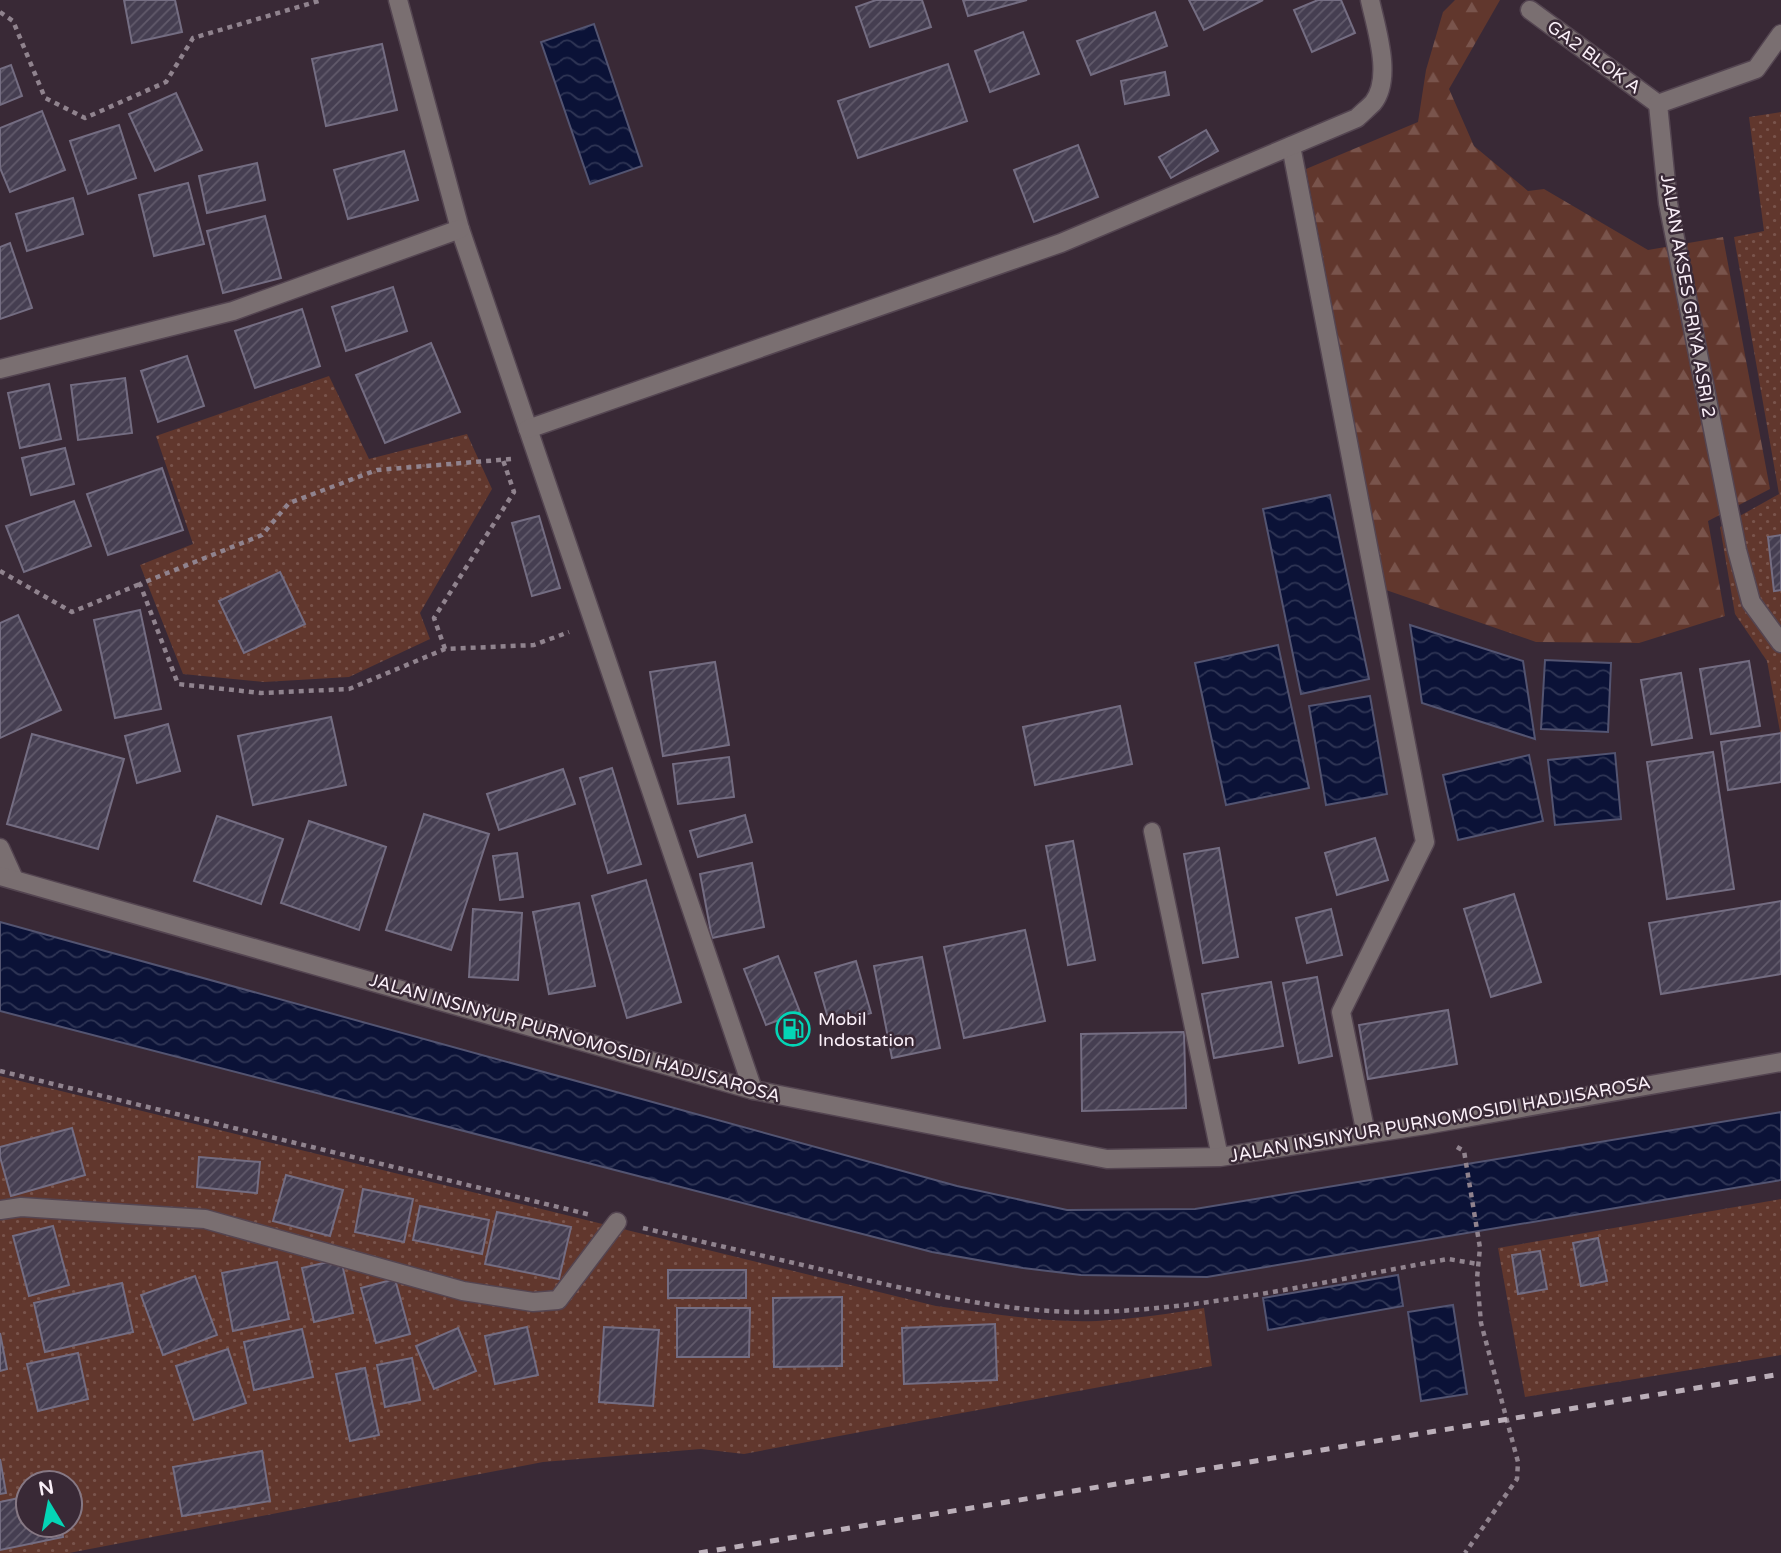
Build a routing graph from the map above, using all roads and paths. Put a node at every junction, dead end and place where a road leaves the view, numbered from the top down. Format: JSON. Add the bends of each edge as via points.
{"nodes":[{"id":1,"x":321,"y":0,"type":"edge"},
{"id":2,"x":398,"y":0,"type":"edge"},
{"id":3,"x":1370,"y":0,"type":"edge"},
{"id":4,"x":1530,"y":10,"type":"dead end"},
{"id":5,"x":0,"y":12,"type":"edge"},
{"id":6,"x":1781,"y":34,"type":"edge"},
{"id":7,"x":1658,"y":104,"type":"junction"},
{"id":8,"x":1292,"y":146,"type":"junction"},
{"id":9,"x":460,"y":229,"type":"junction"},
{"id":10,"x":0,"y":369,"type":"edge"},
{"id":11,"x":528,"y":429,"type":"junction"},
{"id":12,"x":537,"y":457,"type":"junction"},
{"id":13,"x":503,"y":460,"type":"junction"},
{"id":14,"x":0,"y":571,"type":"edge"},
{"id":15,"x":140,"y":584,"type":"junction"},
{"id":16,"x":593,"y":623,"type":"junction"},
{"id":17,"x":1781,"y":643,"type":"edge"},
{"id":18,"x":445,"y":649,"type":"junction"},
{"id":19,"x":1152,"y":831,"type":"dead end"},
{"id":20,"x":0,"y":848,"type":"edge"},
{"id":21,"x":7,"y":878,"type":"edge"},
{"id":22,"x":1781,"y":1062,"type":"edge"},
{"id":23,"x":0,"y":1071,"type":"edge"},
{"id":24,"x":752,"y":1090,"type":"junction"},
{"id":25,"x":1366,"y":1133,"type":"junction"},
{"id":26,"x":1464,"y":1151,"type":"dead end"},
{"id":27,"x":1220,"y":1157,"type":"junction"},
{"id":28,"x":0,"y":1210,"type":"edge"},
{"id":29,"x":617,"y":1222,"type":"junction"},
{"id":30,"x":1478,"y":1264,"type":"junction"},
{"id":31,"x":1465,"y":1553,"type":"edge"}],
"edges":[{"from":1,"to":5,"type":"path","via":[[193,38],[166,82],[85,118],[45,98],[13,21]]},
{"from":2,"to":9,"type":"street"},
{"from":3,"to":8,"type":"street","via":[[1383,60],[1375,101],[1357,118]]},
{"from":4,"to":7,"type":"street","name":"GA2 BLOK A"},
{"from":6,"to":7,"type":"street","via":[[1756,69]]},
{"from":7,"to":17,"type":"street","name":"JALAN AKSES GRIYA ASRI 2","via":[[1668,203],[1737,550],[1751,602]]},
{"from":8,"to":11,"type":"street","via":[[1062,243]]},
{"from":8,"to":25,"type":"street","via":[[1425,842],[1341,1012]]},
{"from":9,"to":10,"type":"street","via":[[233,311]]},
{"from":9,"to":11,"type":"street"},
{"from":11,"to":12,"type":"street"},
{"from":12,"to":13,"type":"path"},
{"from":12,"to":16,"type":"street"},
{"from":13,"to":15,"type":"path","via":[[377,470],[289,503],[262,535]]},
{"from":13,"to":18,"type":"path","via":[[514,492],[434,618]]},
{"from":14,"to":15,"type":"path","via":[[72,612]]},
{"from":15,"to":18,"type":"path","via":[[178,684],[261,693],[349,689]]},
{"from":16,"to":18,"type":"path","via":[[534,645]]},
{"from":16,"to":24,"type":"street"},
{"from":19,"to":27,"type":"lane"},
{"from":20,"to":21,"type":"street"},
{"from":21,"to":24,"type":"street","name":"JALAN INSINYUR PURNOMOSIDI HADJISAROSA"},
{"from":22,"to":25,"type":"street","name":"JALAN INSINYUR PURNOMOSIDI HADJISAROSA"},
{"from":23,"to":29,"type":"path"},
{"from":24,"to":27,"type":"street","name":"JALAN INSINYUR PURNOMOSIDI HADJISAROSA","via":[[1107,1159]]},
{"from":25,"to":27,"type":"street","name":"JALAN INSINYUR PURNOMOSIDI HADJISAROSA"},
{"from":26,"to":30,"type":"path","via":[[1480,1248]]},
{"from":28,"to":29,"type":"street","via":[[21,1207],[205,1219],[463,1291],[533,1302],[558,1300]]},
{"from":29,"to":30,"type":"path","via":[[934,1296],[1094,1312],[1219,1299],[1448,1259]]},
{"from":30,"to":31,"type":"path","via":[[1481,1323],[1518,1462],[1517,1479]]}]}
